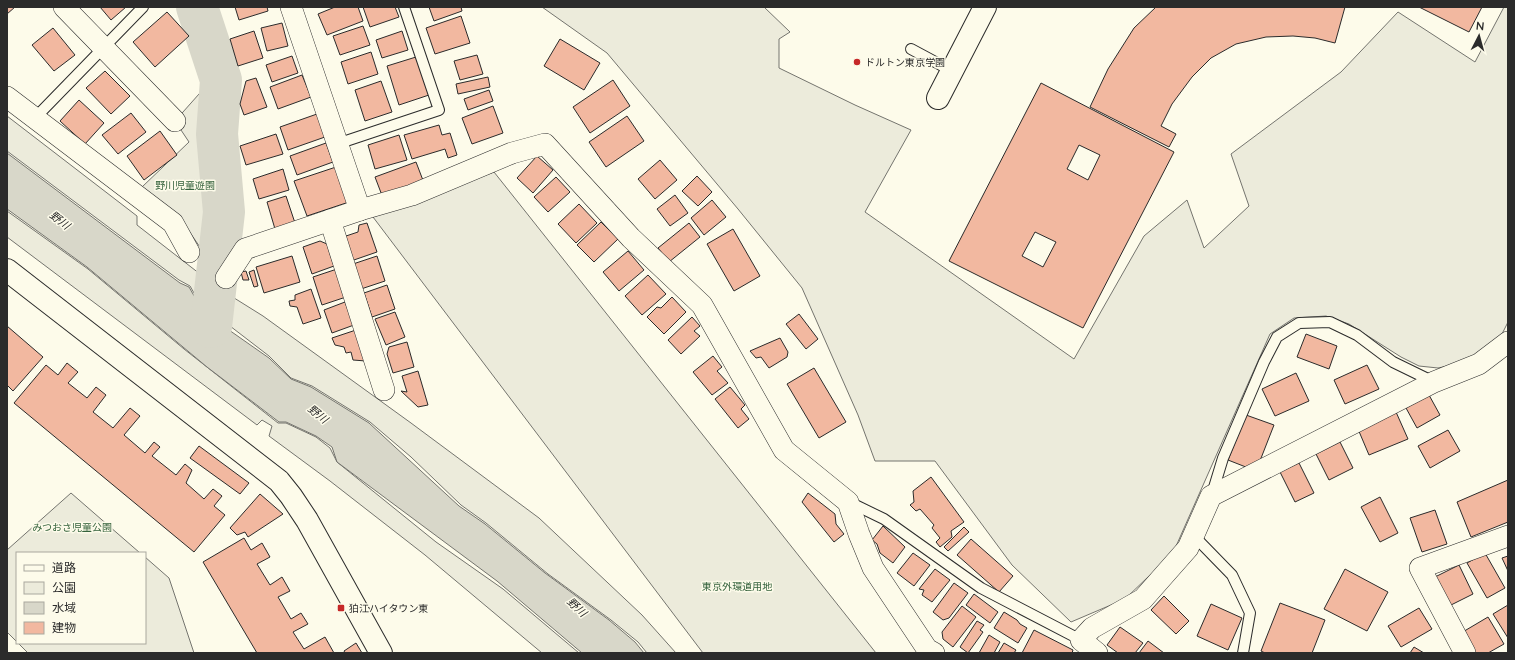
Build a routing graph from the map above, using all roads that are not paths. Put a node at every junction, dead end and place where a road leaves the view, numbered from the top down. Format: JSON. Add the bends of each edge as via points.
{"nodes":[{"id":1,"x":64,"y":7,"type":"edge"},
{"id":2,"x":143,"y":7,"type":"edge"},
{"id":3,"x":291,"y":7,"type":"edge"},
{"id":4,"x":404,"y":7,"type":"edge"},
{"id":5,"x":985,"y":7,"type":"edge"},
{"id":6,"x":104,"y":49,"type":"junction"},
{"id":7,"x":911,"y":49,"type":"dead end"},
{"id":8,"x":952,"y":71,"type":"junction"},
{"id":9,"x":7,"y":97,"type":"edge"},
{"id":10,"x":938,"y":98,"type":"dead end"},
{"id":11,"x":35,"y":118,"type":"junction"},
{"id":12,"x":175,"y":121,"type":"dead end"},
{"id":13,"x":337,"y":144,"type":"junction"},
{"id":14,"x":360,"y":210,"type":"junction"},
{"id":15,"x":330,"y":220,"type":"junction"},
{"id":16,"x":189,"y":252,"type":"dead end"},
{"id":17,"x":7,"y":270,"type":"edge"},
{"id":18,"x":226,"y":278,"type":"dead end"},
{"id":19,"x":1508,"y":342,"type":"edge"},
{"id":20,"x":1434,"y":382,"type":"junction"},
{"id":21,"x":384,"y":390,"type":"dead end"},
{"id":22,"x":1211,"y":496,"type":"junction"},
{"id":23,"x":848,"y":502,"type":"junction"},
{"id":24,"x":1194,"y":536,"type":"junction"},
{"id":25,"x":1508,"y":536,"type":"edge"},
{"id":26,"x":1081,"y":640,"type":"junction"},
{"id":27,"x":381,"y":653,"type":"edge"},
{"id":28,"x":934,"y":653,"type":"edge"},
{"id":29,"x":1097,"y":653,"type":"edge"},
{"id":30,"x":1243,"y":653,"type":"edge"},
{"id":31,"x":1465,"y":653,"type":"edge"}],
"edges":[{"from":1,"to":6,"type":"street"},
{"from":2,"to":6,"type":"lane"},
{"from":3,"to":13,"type":"street"},
{"from":4,"to":13,"type":"lane","via":[[440,110]]},
{"from":5,"to":8,"type":"street"},
{"from":6,"to":11,"type":"lane"},
{"from":6,"to":12,"type":"street"},
{"from":7,"to":8,"type":"lane"},
{"from":8,"to":10,"type":"street"},
{"from":9,"to":11,"type":"street"},
{"from":11,"to":16,"type":"street","via":[[174,223]]},
{"from":13,"to":14,"type":"street"},
{"from":14,"to":15,"type":"street"},
{"from":14,"to":23,"type":"street","via":[[412,195],[512,153],[545,144],[632,238],[702,305],[784,450]]},
{"from":15,"to":18,"type":"street","via":[[244,250]]},
{"from":15,"to":21,"type":"street"},
{"from":17,"to":27,"type":"street","via":[[279,482],[307,520]]},
{"from":19,"to":20,"type":"street","via":[[1479,364]]},
{"from":20,"to":22,"type":"street"},
{"from":20,"to":22,"type":"lane","via":[[1393,362],[1357,335],[1330,322],[1299,323],[1277,337],[1270,349],[1223,458]]},
{"from":22,"to":24,"type":"street"},
{"from":23,"to":26,"type":"lane","via":[[884,519],[981,588]]},
{"from":23,"to":28,"type":"street","via":[[873,568],[927,649]]},
{"from":24,"to":26,"type":"street","via":[[1188,548],[1144,599],[1092,628]]},
{"from":24,"to":30,"type":"lane","via":[[1232,575],[1250,613]]},
{"from":25,"to":31,"type":"street","via":[[1420,568]]},
{"from":26,"to":29,"type":"street"}]}
